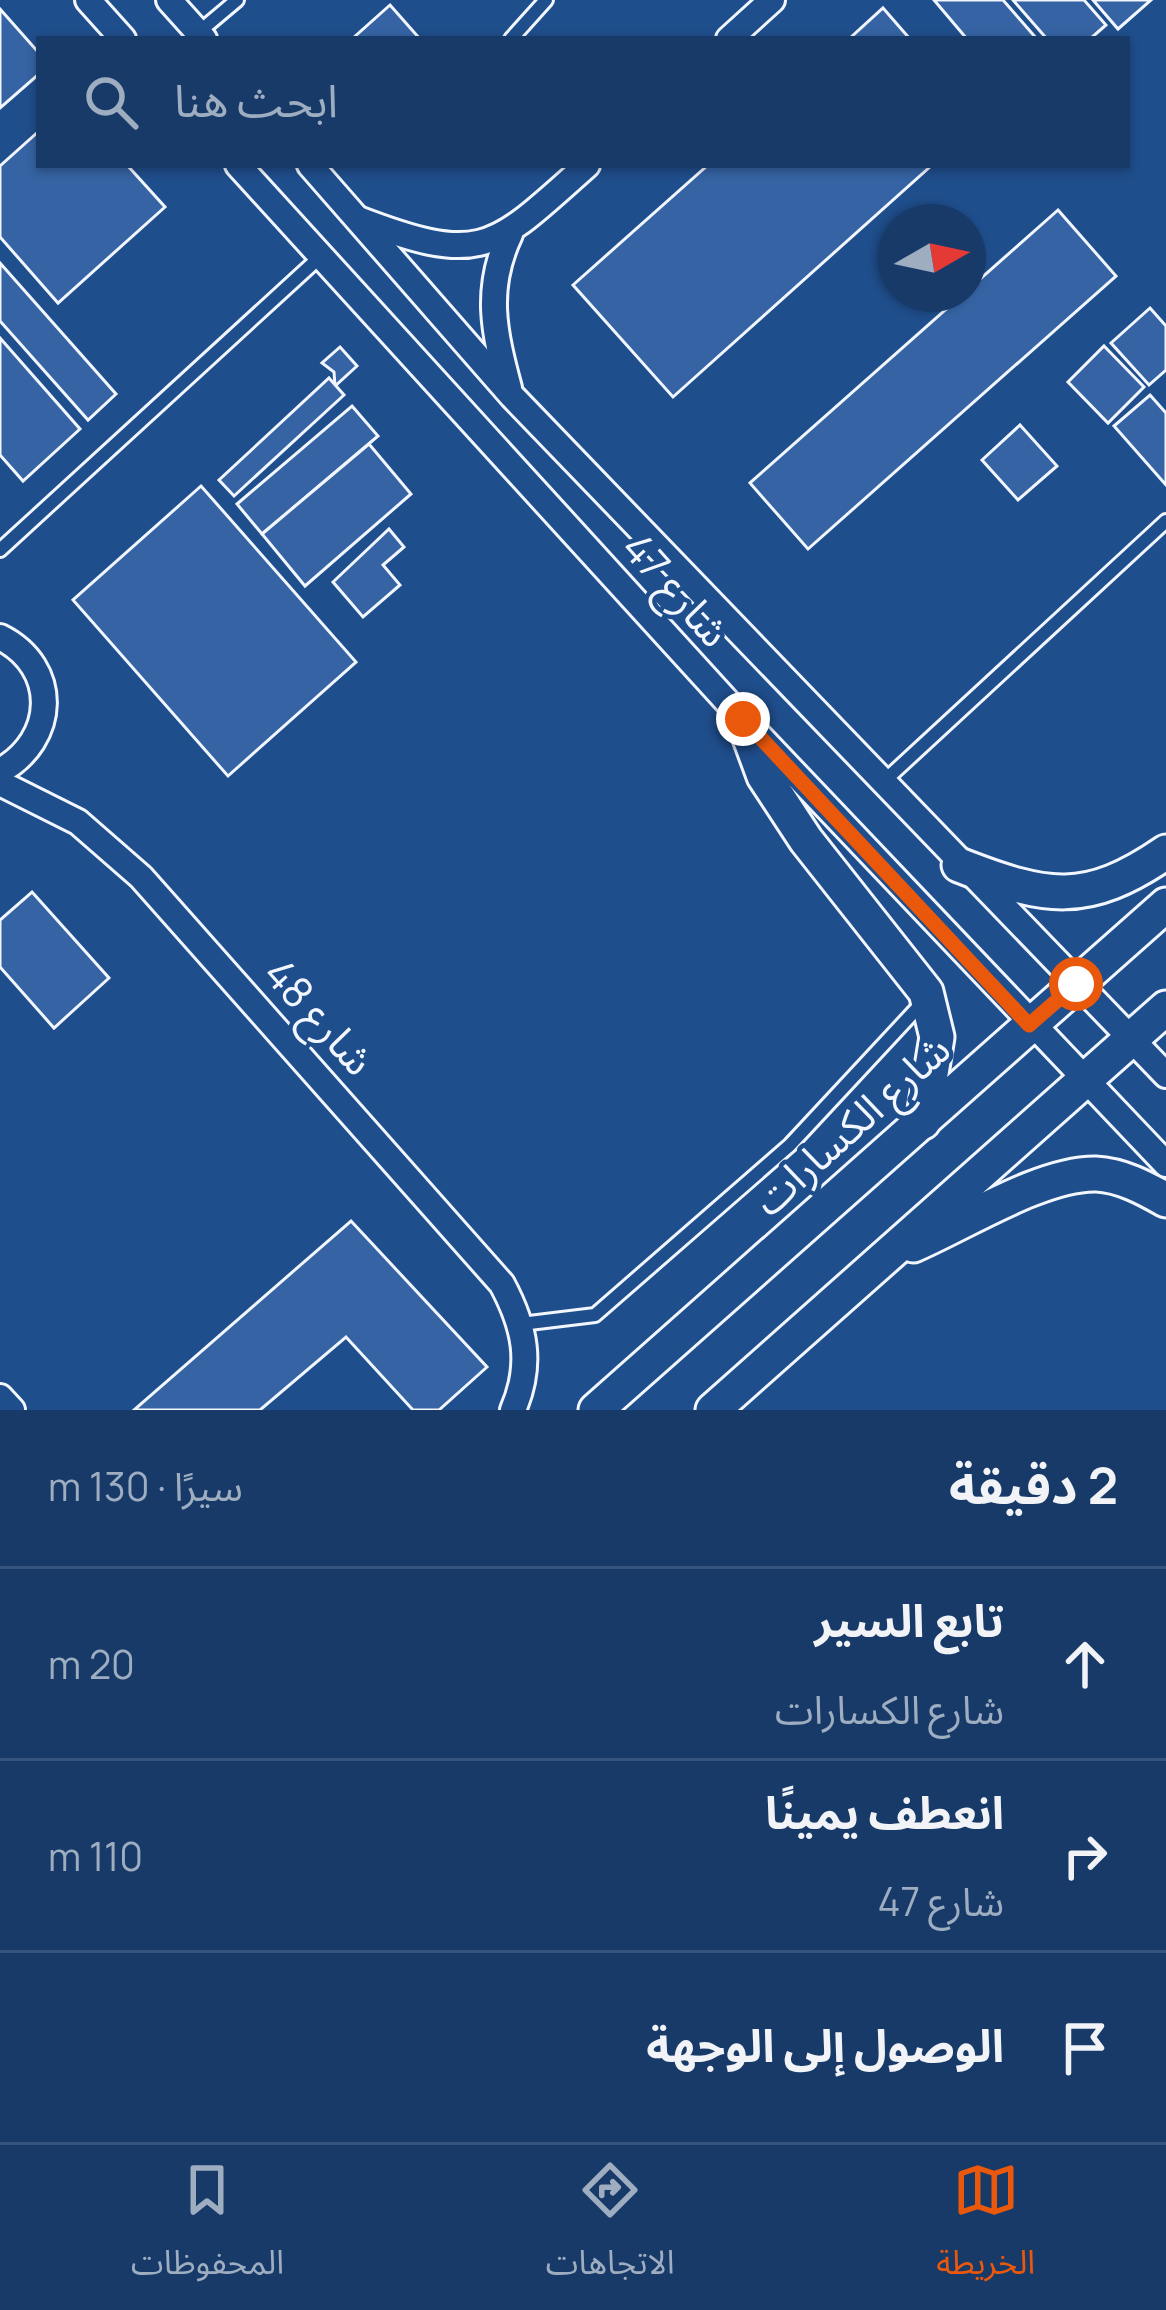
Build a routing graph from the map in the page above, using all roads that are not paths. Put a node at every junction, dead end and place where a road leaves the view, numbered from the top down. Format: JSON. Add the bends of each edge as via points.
{"nodes":[{"id":1,"x":88,"y":0,"type":"edge"},
{"id":2,"x":169,"y":0,"type":"edge"},
{"id":3,"x":237,"y":0,"type":"edge"},
{"id":4,"x":546,"y":0,"type":"edge"},
{"id":5,"x":772,"y":0,"type":"edge"},
{"id":6,"x":120,"y":36,"type":"edge"},
{"id":7,"x":202,"y":36,"type":"edge"},
{"id":8,"x":514,"y":36,"type":"edge"},
{"id":9,"x":732,"y":36,"type":"edge"},
{"id":10,"x":241,"y":168,"type":"edge"},
{"id":11,"x":312,"y":168,"type":"edge"},
{"id":12,"x":584,"y":168,"type":"edge"},
{"id":13,"x":353,"y":217,"type":"junction"},
{"id":14,"x":510,"y":234,"type":"junction"},
{"id":15,"x":321,"y":256,"type":"junction"},
{"id":16,"x":512,"y":396,"type":"junction"},
{"id":17,"x":1166,"y":521,"type":"edge"},
{"id":18,"x":0,"y":550,"type":"edge"},
{"id":19,"x":0,"y":637,"type":"edge"},
{"id":20,"x":743,"y":719,"type":"junction"},
{"id":21,"x":0,"y":771,"type":"edge"},
{"id":22,"x":0,"y":782,"type":"edge"},
{"id":23,"x":881,"y":784,"type":"junction"},
{"id":24,"x":1166,"y":851,"type":"edge"},
{"id":25,"x":959,"y":865,"type":"junction"},
{"id":26,"x":1166,"y":905,"type":"edge"},
{"id":27,"x":1076,"y":984,"type":"junction"},
{"id":28,"x":928,"y":996,"type":"junction"},
{"id":29,"x":1166,"y":1008,"type":"edge"},
{"id":30,"x":1029,"y":1025,"type":"junction"},
{"id":31,"x":1132,"y":1038,"type":"junction"},
{"id":32,"x":1166,"y":1075,"type":"edge"},
{"id":33,"x":1084,"y":1081,"type":"junction"},
{"id":34,"x":923,"y":1122,"type":"junction"},
{"id":35,"x":1166,"y":1164,"type":"edge"},
{"id":36,"x":1166,"y":1200,"type":"edge"},
{"id":37,"x":884,"y":1257,"type":"junction"},
{"id":38,"x":521,"y":1324,"type":"junction"},
{"id":39,"x":0,"y":1396,"type":"edge"},
{"id":40,"x":12,"y":1410,"type":"edge"},
{"id":41,"x":513,"y":1410,"type":"edge"},
{"id":42,"x":596,"y":1410,"type":"edge"},
{"id":43,"x":713,"y":1410,"type":"edge"}],
"edges":[{"from":1,"to":6,"type":"street"},
{"from":2,"to":7,"type":"street"},
{"from":3,"to":7,"type":"lane"},
{"from":4,"to":8,"type":"lane"},
{"from":5,"to":9,"type":"street"},
{"from":10,"to":15,"type":"street","name":"شارع 47"},
{"from":11,"to":13,"type":"street","name":"شارع 47"},
{"from":12,"to":14,"type":"street"},
{"from":13,"to":14,"type":"street","via":[[433,244]]},
{"from":13,"to":16,"type":"street","name":"شارع 47"},
{"from":14,"to":16,"type":"street","via":[[491,309]]},
{"from":15,"to":18,"type":"lane"},
{"from":15,"to":20,"type":"street","name":"شارع 47"},
{"from":16,"to":23,"type":"street","name":"شارع 47"},
{"from":17,"to":23,"type":"lane"},
{"from":19,"to":21,"type":"street","via":[[37,669],[46,703],[28,752]]},
{"from":20,"to":28,"type":"street","via":[[764,776],[806,840]]},
{"from":20,"to":30,"type":"street","name":"شارع 47"},
{"from":22,"to":38,"type":"street","name":"شارع 48","via":[[78,822],[142,877],[502,1284]]},
{"from":23,"to":25,"type":"street","name":"شارع 47"},
{"from":24,"to":25,"type":"street","via":[[1109,886],[1062,894]]},
{"from":25,"to":27,"type":"street","name":"شارع 47"},
{"from":26,"to":27,"type":"street","name":"شارع الكسارات"},
{"from":27,"to":30,"type":"street","name":"شارع الكسارات"},
{"from":27,"to":31,"type":"street","name":"شارع 47"},
{"from":28,"to":34,"type":"street","via":[[937,1036]]},
{"from":28,"to":38,"type":"lane","via":[[790,1145],[595,1315]]},
{"from":29,"to":31,"type":"street"},
{"from":30,"to":33,"type":"street","name":"شارع 47"},
{"from":30,"to":34,"type":"street","name":"شارع الكسارات"},
{"from":31,"to":32,"type":"street","name":"شارع 47"},
{"from":31,"to":33,"type":"street"},
{"from":33,"to":35,"type":"street","name":"شارع 47"},
{"from":33,"to":37,"type":"street"},
{"from":34,"to":42,"type":"street","name":"شارع الكسارات"},
{"from":36,"to":37,"type":"street","via":[[1126,1180],[1068,1178]]},
{"from":37,"to":43,"type":"street"},
{"from":38,"to":41,"type":"street","name":"شارع 48","via":[[523,1388]]},
{"from":39,"to":40,"type":"street"}]}
